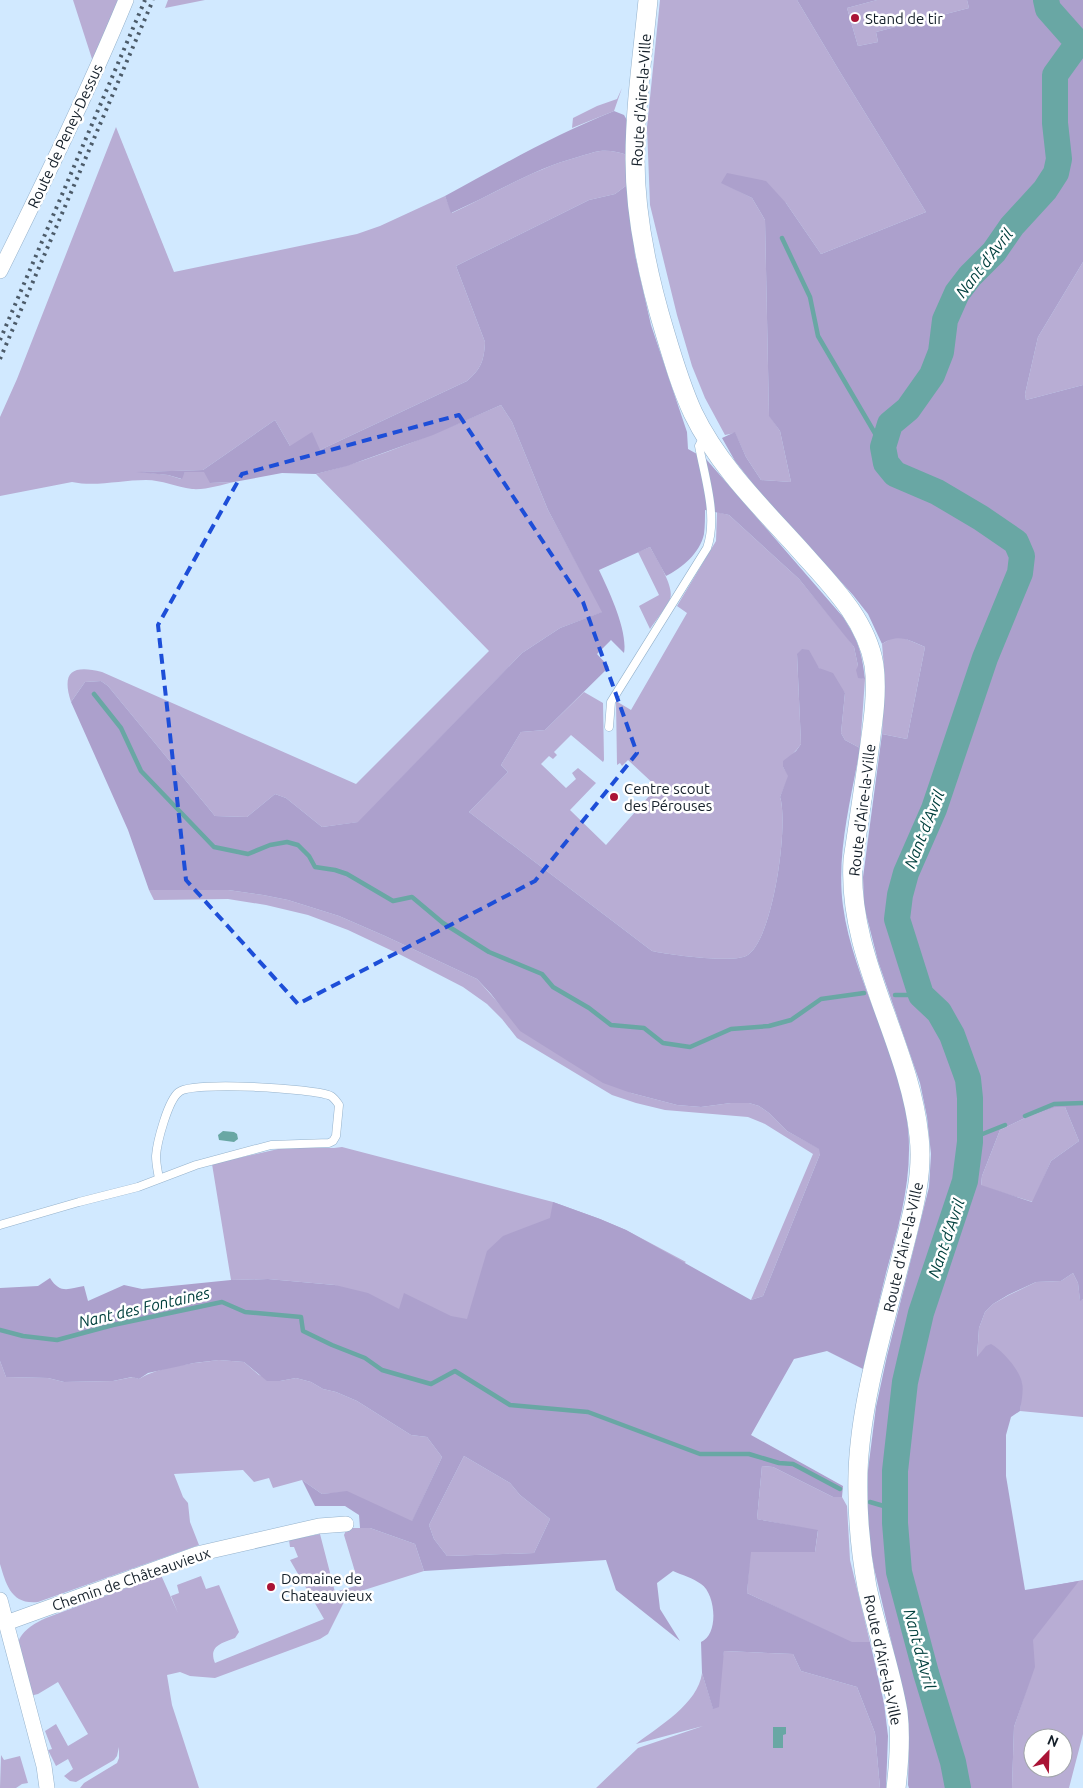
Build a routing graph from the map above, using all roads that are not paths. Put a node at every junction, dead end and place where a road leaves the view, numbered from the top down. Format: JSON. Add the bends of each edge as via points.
{"nodes":[{"id":1,"x":126,"y":0,"type":"edge"},
{"id":2,"x":648,"y":0,"type":"edge"},
{"id":3,"x":0,"y":271,"type":"edge"},
{"id":4,"x":704,"y":435,"type":"junction"},
{"id":5,"x":609,"y":727,"type":"dead end"},
{"id":6,"x":158,"y":1179,"type":"junction"},
{"id":7,"x":0,"y":1225,"type":"edge"},
{"id":8,"x":346,"y":1524,"type":"dead end"},
{"id":9,"x":0,"y":1600,"type":"edge"},
{"id":10,"x":6,"y":1623,"type":"junction"},
{"id":11,"x":47,"y":1788,"type":"edge"},
{"id":12,"x":896,"y":1788,"type":"edge"}],
"edges":[{"from":1,"to":3,"type":"street","name":"Route de Peney-Dessus","via":[[99,67]]},
{"from":2,"to":4,"type":"street","name":"Route d'Aire-la-Ville","via":[[635,160],[640,220],[647,265],[669,348]]},
{"from":4,"to":5,"type":"lane","via":[[699,446],[711,514],[711,537],[611,702]]},
{"from":4,"to":12,"type":"street","name":"Route d'Aire-la-Ville","via":[[738,481],[849,608],[868,642],[874,668],[872,725],[853,860],[854,907],[865,953],[915,1109],[921,1154],[918,1190],[865,1409],[858,1470],[857,1503],[862,1555],[898,1712],[900,1744]]},
{"from":6,"to":6,"type":"lane","via":[[271,1145],[329,1143],[336,1136],[339,1105],[332,1096],[300,1090],[186,1088],[176,1094],[164,1122],[156,1157]]},
{"from":6,"to":7,"type":"lane"},
{"from":8,"to":10,"type":"street","name":"Chemin de Châteauvieux","via":[[319,1526],[197,1554]]},
{"from":9,"to":10,"type":"street"},
{"from":10,"to":11,"type":"street"}]}
